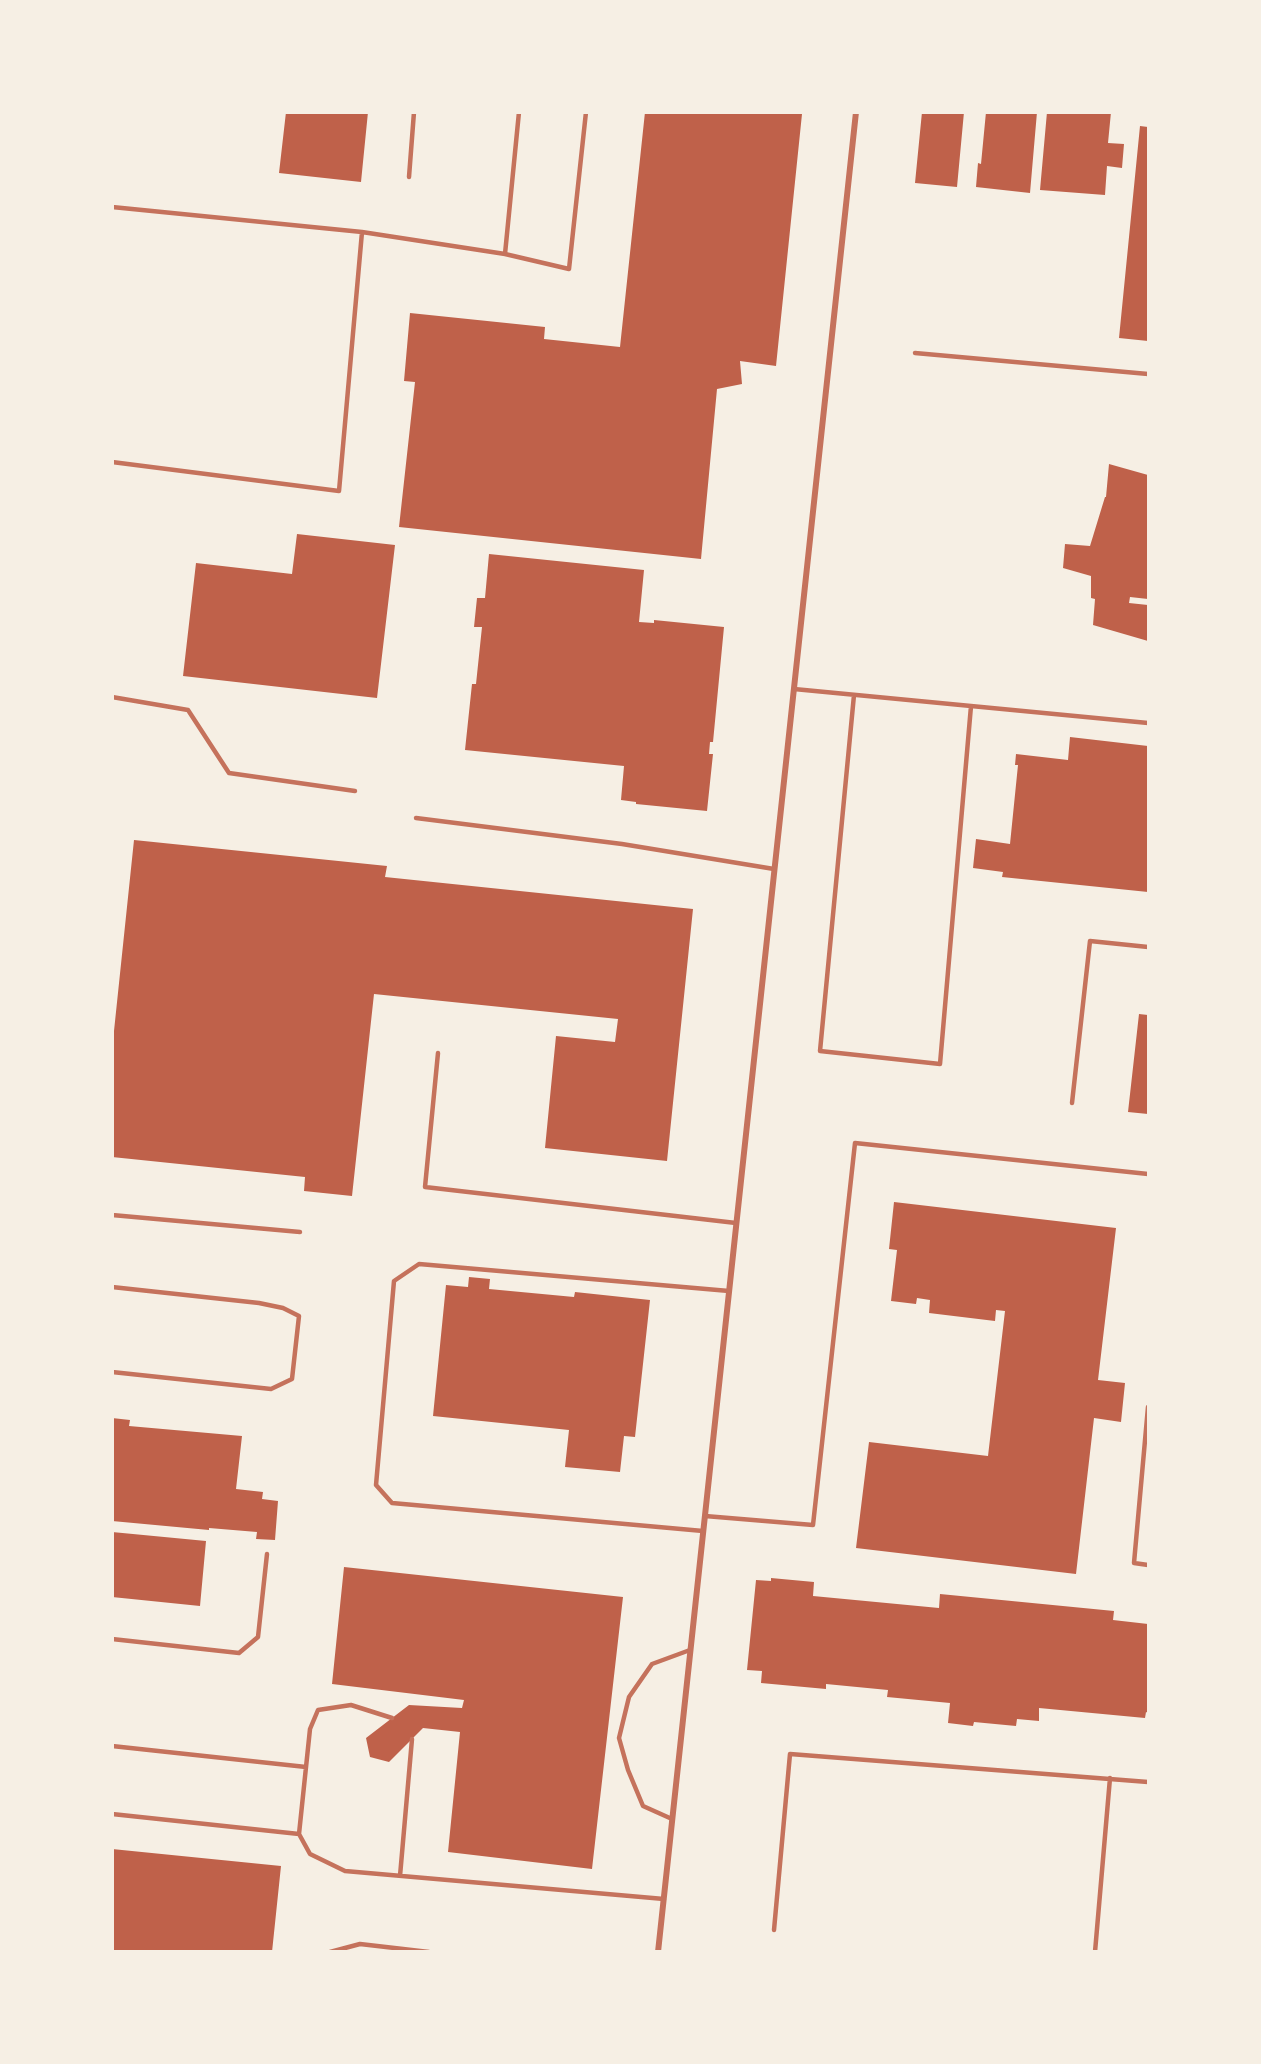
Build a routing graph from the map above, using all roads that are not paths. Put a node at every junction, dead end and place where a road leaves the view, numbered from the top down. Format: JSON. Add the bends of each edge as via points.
{"nodes":[{"id":1,"x":414,"y":112,"type":"edge"},
{"id":2,"x":519,"y":112,"type":"edge"},
{"id":3,"x":586,"y":112,"type":"edge"},
{"id":4,"x":856,"y":112,"type":"edge"},
{"id":5,"x":409,"y":177,"type":"dead end"},
{"id":6,"x":112,"y":207,"type":"edge"},
{"id":7,"x":362,"y":232,"type":"junction"},
{"id":8,"x":505,"y":254,"type":"junction"},
{"id":9,"x":915,"y":353,"type":"dead end"},
{"id":10,"x":1149,"y":374,"type":"edge"},
{"id":11,"x":112,"y":462,"type":"edge"},
{"id":12,"x":794,"y":689,"type":"junction"},
{"id":13,"x":854,"y":695,"type":"junction"},
{"id":14,"x":112,"y":697,"type":"edge"},
{"id":15,"x":971,"y":706,"type":"junction"},
{"id":16,"x":1149,"y":723,"type":"edge"},
{"id":17,"x":355,"y":791,"type":"dead end"},
{"id":18,"x":416,"y":818,"type":"dead end"},
{"id":19,"x":774,"y":869,"type":"junction"},
{"id":20,"x":1149,"y":947,"type":"edge"},
{"id":21,"x":438,"y":1053,"type":"dead end"},
{"id":22,"x":1072,"y":1102,"type":"dead end"},
{"id":23,"x":1149,"y":1174,"type":"edge"},
{"id":24,"x":112,"y":1215,"type":"edge"},
{"id":25,"x":736,"y":1223,"type":"junction"},
{"id":26,"x":300,"y":1232,"type":"dead end"},
{"id":27,"x":112,"y":1287,"type":"edge"},
{"id":28,"x":729,"y":1291,"type":"junction"},
{"id":29,"x":112,"y":1372,"type":"edge"},
{"id":30,"x":1149,"y":1407,"type":"edge"},
{"id":31,"x":705,"y":1516,"type":"junction"},
{"id":32,"x":704,"y":1531,"type":"junction"},
{"id":33,"x":267,"y":1554,"type":"dead end"},
{"id":34,"x":1149,"y":1565,"type":"edge"},
{"id":35,"x":112,"y":1639,"type":"edge"},
{"id":36,"x":690,"y":1650,"type":"junction"},
{"id":37,"x":392,"y":1718,"type":"dead end"},
{"id":38,"x":412,"y":1739,"type":"dead end"},
{"id":39,"x":112,"y":1746,"type":"edge"},
{"id":40,"x":306,"y":1767,"type":"junction"},
{"id":41,"x":1110,"y":1778,"type":"junction"},
{"id":42,"x":1149,"y":1782,"type":"edge"},
{"id":43,"x":112,"y":1814,"type":"edge"},
{"id":44,"x":672,"y":1820,"type":"junction"},
{"id":45,"x":299,"y":1834,"type":"junction"},
{"id":46,"x":399,"y":1876,"type":"junction"},
{"id":47,"x":664,"y":1899,"type":"junction"},
{"id":48,"x":774,"y":1930,"type":"dead end"},
{"id":49,"x":330,"y":1952,"type":"edge"},
{"id":50,"x":429,"y":1952,"type":"edge"},
{"id":51,"x":658,"y":1952,"type":"edge"},
{"id":52,"x":1095,"y":1952,"type":"edge"}],
"edges":[{"from":1,"to":5,"type":"lane"},
{"from":2,"to":8,"type":"lane"},
{"from":3,"to":8,"type":"lane","via":[[568,269]]},
{"from":4,"to":12,"type":"street"},
{"from":6,"to":7,"type":"lane"},
{"from":7,"to":8,"type":"lane"},
{"from":7,"to":11,"type":"lane","via":[[339,491]]},
{"from":9,"to":10,"type":"lane"},
{"from":12,"to":13,"type":"lane"},
{"from":12,"to":19,"type":"street"},
{"from":13,"to":15,"type":"lane"},
{"from":13,"to":15,"type":"lane","via":[[820,1051],[940,1064]]},
{"from":14,"to":17,"type":"lane","via":[[188,710],[229,773]]},
{"from":15,"to":16,"type":"lane"},
{"from":18,"to":19,"type":"lane","via":[[622,844]]},
{"from":19,"to":25,"type":"street"},
{"from":20,"to":22,"type":"lane","via":[[1090,941]]},
{"from":21,"to":25,"type":"lane","via":[[425,1187]]},
{"from":23,"to":31,"type":"lane","via":[[855,1143],[813,1525]]},
{"from":24,"to":26,"type":"lane"},
{"from":25,"to":28,"type":"street"},
{"from":27,"to":29,"type":"lane","via":[[259,1303],[299,1316],[292,1379],[271,1389]]},
{"from":28,"to":31,"type":"street"},
{"from":28,"to":32,"type":"lane","via":[[419,1264],[394,1281],[376,1485],[392,1503]]},
{"from":30,"to":34,"type":"lane","via":[[1134,1563]]},
{"from":31,"to":32,"type":"street"},
{"from":32,"to":36,"type":"street"},
{"from":33,"to":35,"type":"lane","via":[[258,1637],[239,1653]]},
{"from":36,"to":44,"type":"street"},
{"from":36,"to":44,"type":"lane","via":[[652,1664],[629,1697],[619,1738],[627,1770],[643,1806]]},
{"from":37,"to":40,"type":"lane","via":[[351,1705],[318,1710],[310,1729]]},
{"from":38,"to":46,"type":"lane"},
{"from":39,"to":40,"type":"lane"},
{"from":40,"to":45,"type":"lane"},
{"from":41,"to":42,"type":"lane"},
{"from":41,"to":48,"type":"lane","via":[[790,1754]]},
{"from":41,"to":52,"type":"lane"},
{"from":43,"to":45,"type":"lane"},
{"from":44,"to":47,"type":"street"},
{"from":45,"to":46,"type":"lane","via":[[310,1854],[345,1871]]},
{"from":46,"to":47,"type":"lane"},
{"from":47,"to":51,"type":"street"},
{"from":49,"to":50,"type":"lane","via":[[360,1944]]}]}
